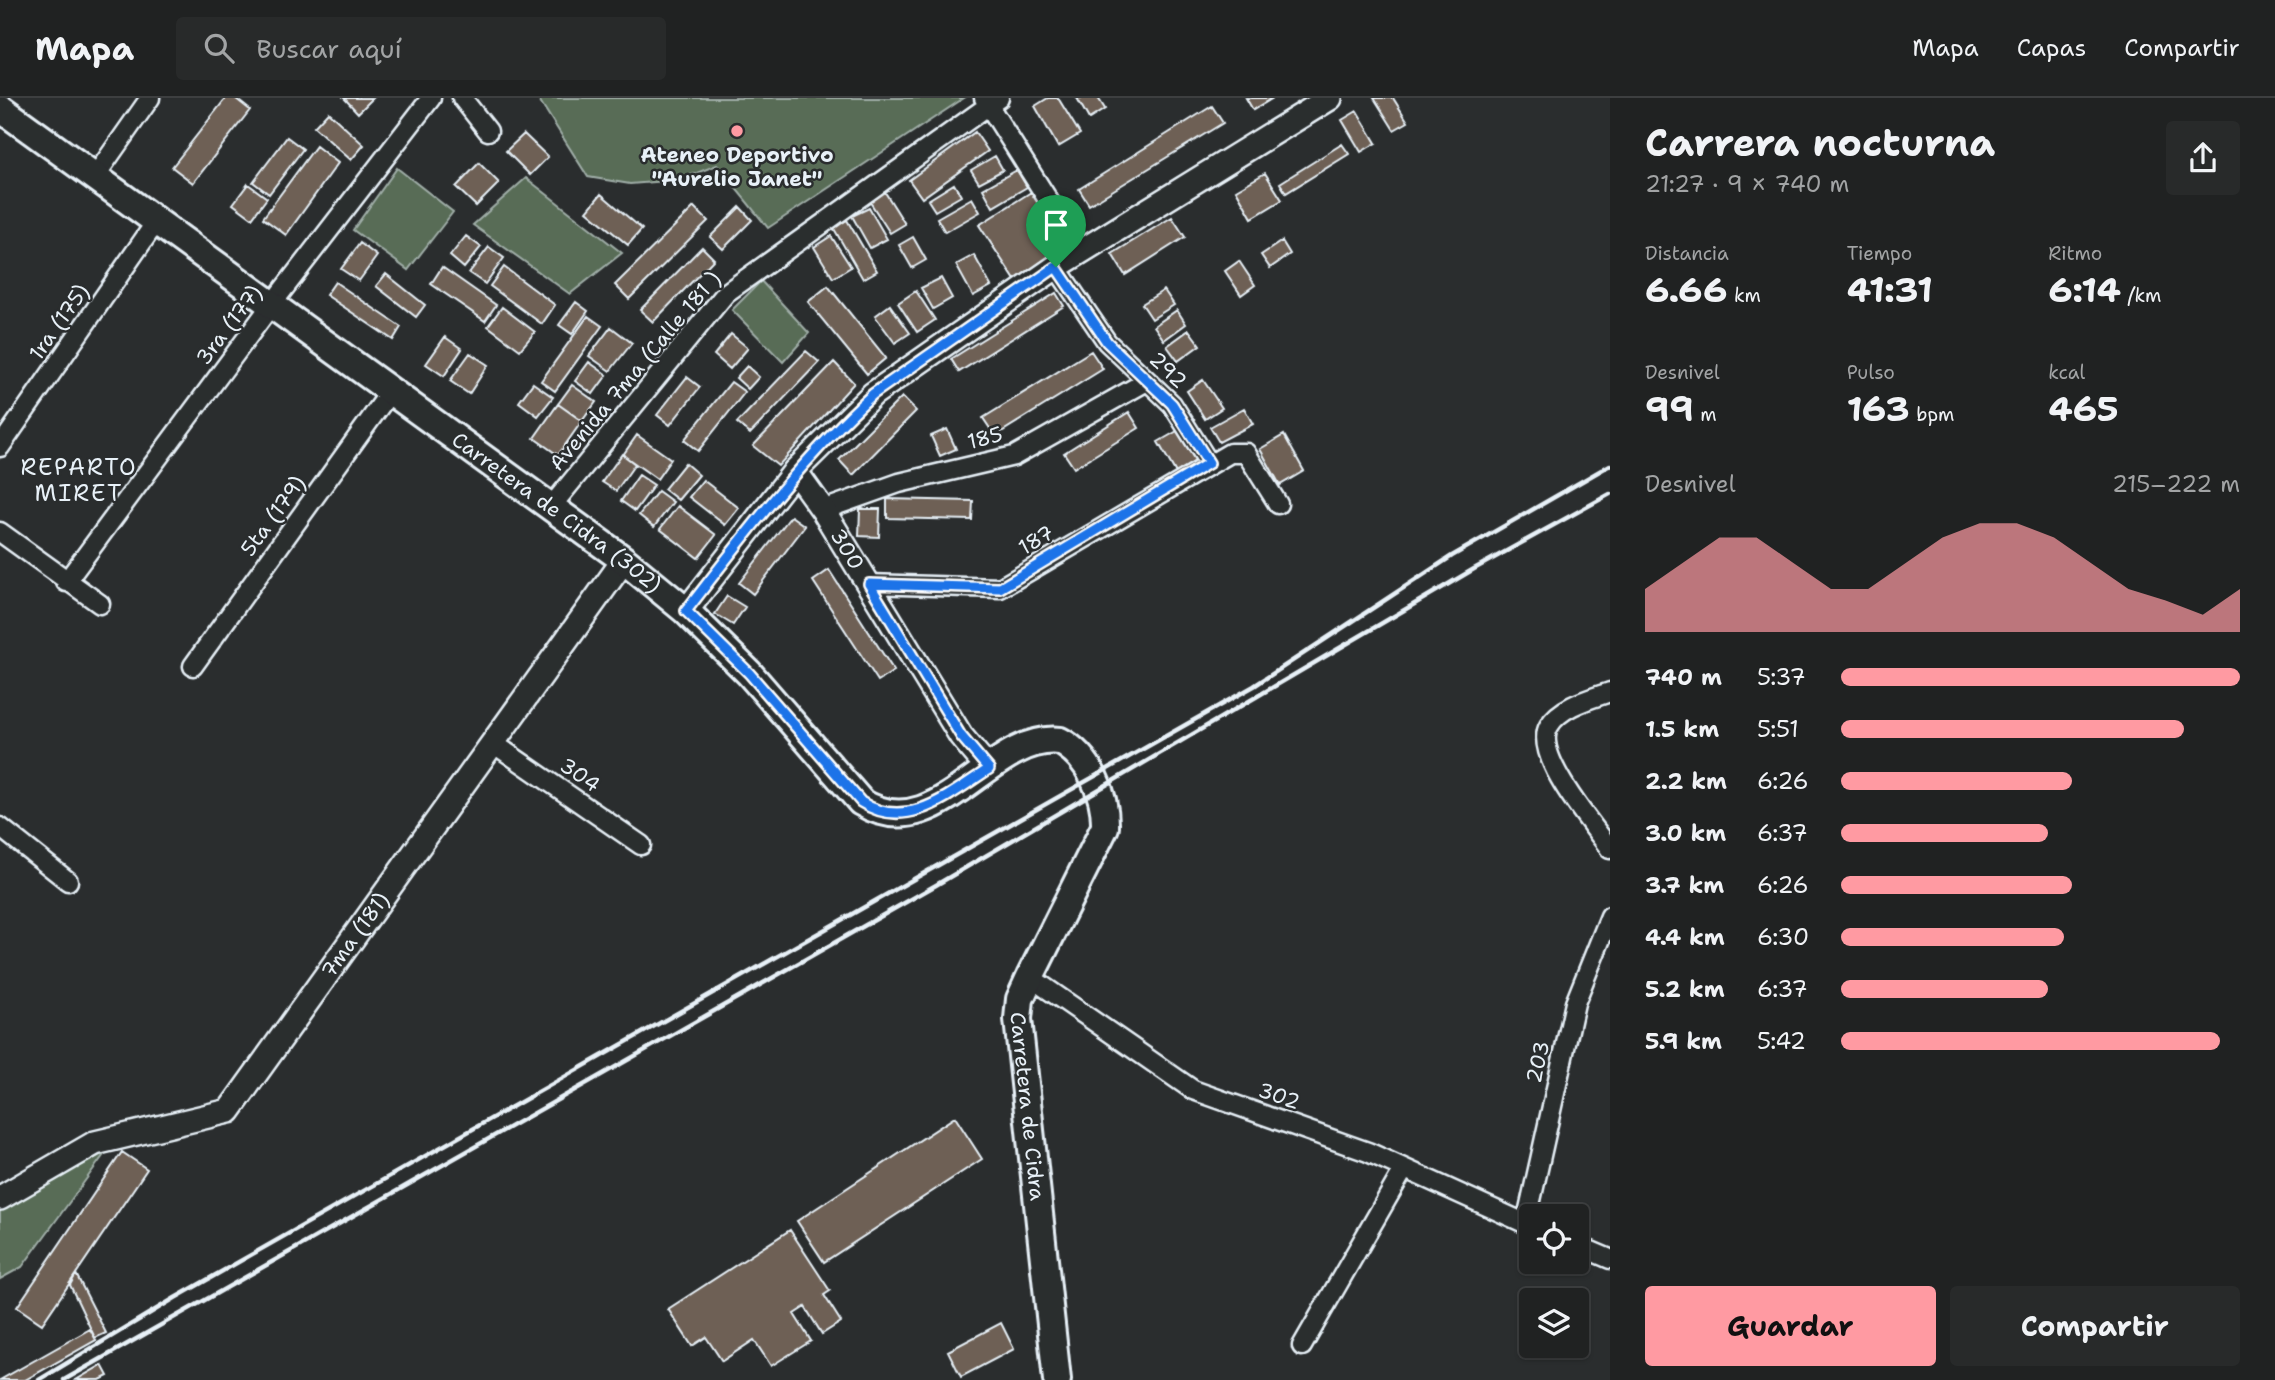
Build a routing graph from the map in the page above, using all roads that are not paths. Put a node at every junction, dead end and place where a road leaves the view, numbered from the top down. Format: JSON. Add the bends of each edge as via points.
{"nodes":[{"id":1,"x":149,"y":98,"type":"edge"},
{"id":2,"x":431,"y":98,"type":"edge"},
{"id":3,"x":462,"y":98,"type":"edge"},
{"id":4,"x":1330,"y":98,"type":"edge"},
{"id":5,"x":991,"y":100,"type":"edge"},
{"id":6,"x":1306,"y":104,"type":"edge"},
{"id":7,"x":0,"y":108,"type":"edge"},
{"id":8,"x":488,"y":131,"type":"dead end"},
{"id":9,"x":96,"y":175,"type":"junction"},
{"id":10,"x":156,"y":222,"type":"junction"},
{"id":11,"x":1081,"y":251,"type":"junction"},
{"id":12,"x":1056,"y":267,"type":"junction"},
{"id":13,"x":272,"y":304,"type":"junction"},
{"id":14,"x":1147,"y":381,"type":"junction"},
{"id":15,"x":390,"y":392,"type":"junction"},
{"id":16,"x":0,"y":447,"type":"edge"},
{"id":17,"x":1209,"y":463,"type":"junction"},
{"id":18,"x":795,"y":471,"type":"junction"},
{"id":19,"x":1278,"y":504,"type":"dead end"},
{"id":20,"x":550,"y":508,"type":"junction"},
{"id":21,"x":823,"y":510,"type":"junction"},
{"id":22,"x":0,"y":532,"type":"edge"},
{"id":23,"x":624,"y":560,"type":"junction"},
{"id":24,"x":66,"y":582,"type":"junction"},
{"id":25,"x":869,"y":584,"type":"junction"},
{"id":26,"x":100,"y":604,"type":"dead end"},
{"id":27,"x":686,"y":611,"type":"junction"},
{"id":28,"x":193,"y":666,"type":"dead end"},
{"id":29,"x":1610,"y":692,"type":"edge"},
{"id":30,"x":494,"y":743,"type":"junction"},
{"id":31,"x":989,"y":769,"type":"junction"},
{"id":32,"x":1090,"y":772,"type":"joint"},
{"id":33,"x":0,"y":827,"type":"edge"},
{"id":34,"x":641,"y":845,"type":"dead end"},
{"id":35,"x":1610,"y":849,"type":"edge"},
{"id":36,"x":68,"y":881,"type":"dead end"},
{"id":37,"x":1610,"y":916,"type":"edge"},
{"id":38,"x":1030,"y":977,"type":"junction"},
{"id":39,"x":1404,"y":1168,"type":"junction"},
{"id":40,"x":0,"y":1198,"type":"edge"},
{"id":41,"x":1533,"y":1204,"type":"edge"},
{"id":42,"x":1519,"y":1220,"type":"edge"},
{"id":43,"x":1589,"y":1250,"type":"edge"},
{"id":44,"x":1610,"y":1259,"type":"edge"},
{"id":45,"x":1302,"y":1346,"type":"dead end"},
{"id":46,"x":1057,"y":1380,"type":"edge"}],
"edges":[{"from":1,"to":9,"type":"street"},
{"from":2,"to":13,"type":"street","name":"3ra (177)"},
{"from":3,"to":8,"type":"street"},
{"from":4,"to":6,"type":"street"},
{"from":5,"to":11,"type":"street"},
{"from":5,"to":20,"type":"street","name":"Avenida 7ma (Calle 181 )","via":[[726,293]]},
{"from":6,"to":11,"type":"street"},
{"from":7,"to":9,"type":"main road","name":"Carretera de Cidra (302)"},
{"from":9,"to":10,"type":"main road","name":"Carretera de Cidra (302)"},
{"from":10,"to":13,"type":"main road","name":"Carretera de Cidra (302)"},
{"from":10,"to":16,"type":"street","name":"1ra (175)"},
{"from":11,"to":12,"type":"street"},
{"from":12,"to":14,"type":"street","name":"292","via":[[1107,342]]},
{"from":12,"to":18,"type":"street","via":[[873,394]]},
{"from":13,"to":15,"type":"main road","name":"Carretera de Cidra (302)"},
{"from":13,"to":24,"type":"street","name":"3ra (177)"},
{"from":14,"to":17,"type":"street","name":"292","via":[[1172,404]]},
{"from":14,"to":21,"type":"street","name":"185","via":[[1014,456],[899,483]]},
{"from":15,"to":20,"type":"main road","name":"Carretera de Cidra (302)"},
{"from":15,"to":28,"type":"street","name":"5ta (179)"},
{"from":17,"to":19,"type":"street","via":[[1230,453],[1246,453]]},
{"from":17,"to":25,"type":"street","name":"187","via":[[1000,588]]},
{"from":18,"to":21,"type":"street","name":"300"},
{"from":18,"to":27,"type":"street"},
{"from":20,"to":23,"type":"main road","name":"Carretera de Cidra (302)"},
{"from":21,"to":25,"type":"street","name":"300"},
{"from":22,"to":24,"type":"street"},
{"from":23,"to":27,"type":"main road","name":"Carretera de Cidra (302)"},
{"from":23,"to":30,"type":"street","name":"7ma (181)"},
{"from":24,"to":26,"type":"street"},
{"from":25,"to":31,"type":"street","name":"300","via":[[961,736]]},
{"from":27,"to":31,"type":"main road","name":"Carretera de Cidra (302)","via":[[873,810],[910,813],[934,805]]},
{"from":29,"to":35,"type":"street","via":[[1573,705],[1549,726],[1545,746],[1552,766]]},
{"from":30,"to":34,"type":"street","name":"304"},
{"from":30,"to":40,"type":"street","name":"7ma (181)","via":[[229,1111],[95,1143]]},
{"from":31,"to":32,"type":"main road","name":"Carretera de Cidra (302)","via":[[1023,748],[1049,740],[1070,746]]},
{"from":32,"to":38,"type":"main road","name":"Carretera de Cidra","via":[[1105,803],[1102,838]]},
{"from":33,"to":36,"type":"street"},
{"from":37,"to":41,"type":"street","name":"203","via":[[1575,1003]]},
{"from":38,"to":39,"type":"street","name":"302","via":[[1193,1090]]},
{"from":38,"to":46,"type":"main road","name":"Carretera de Cidra","via":[[1020,999],[1019,1032]]},
{"from":39,"to":42,"type":"street","name":"302"},
{"from":39,"to":45,"type":"street"},
{"from":43,"to":44,"type":"street"}]}
